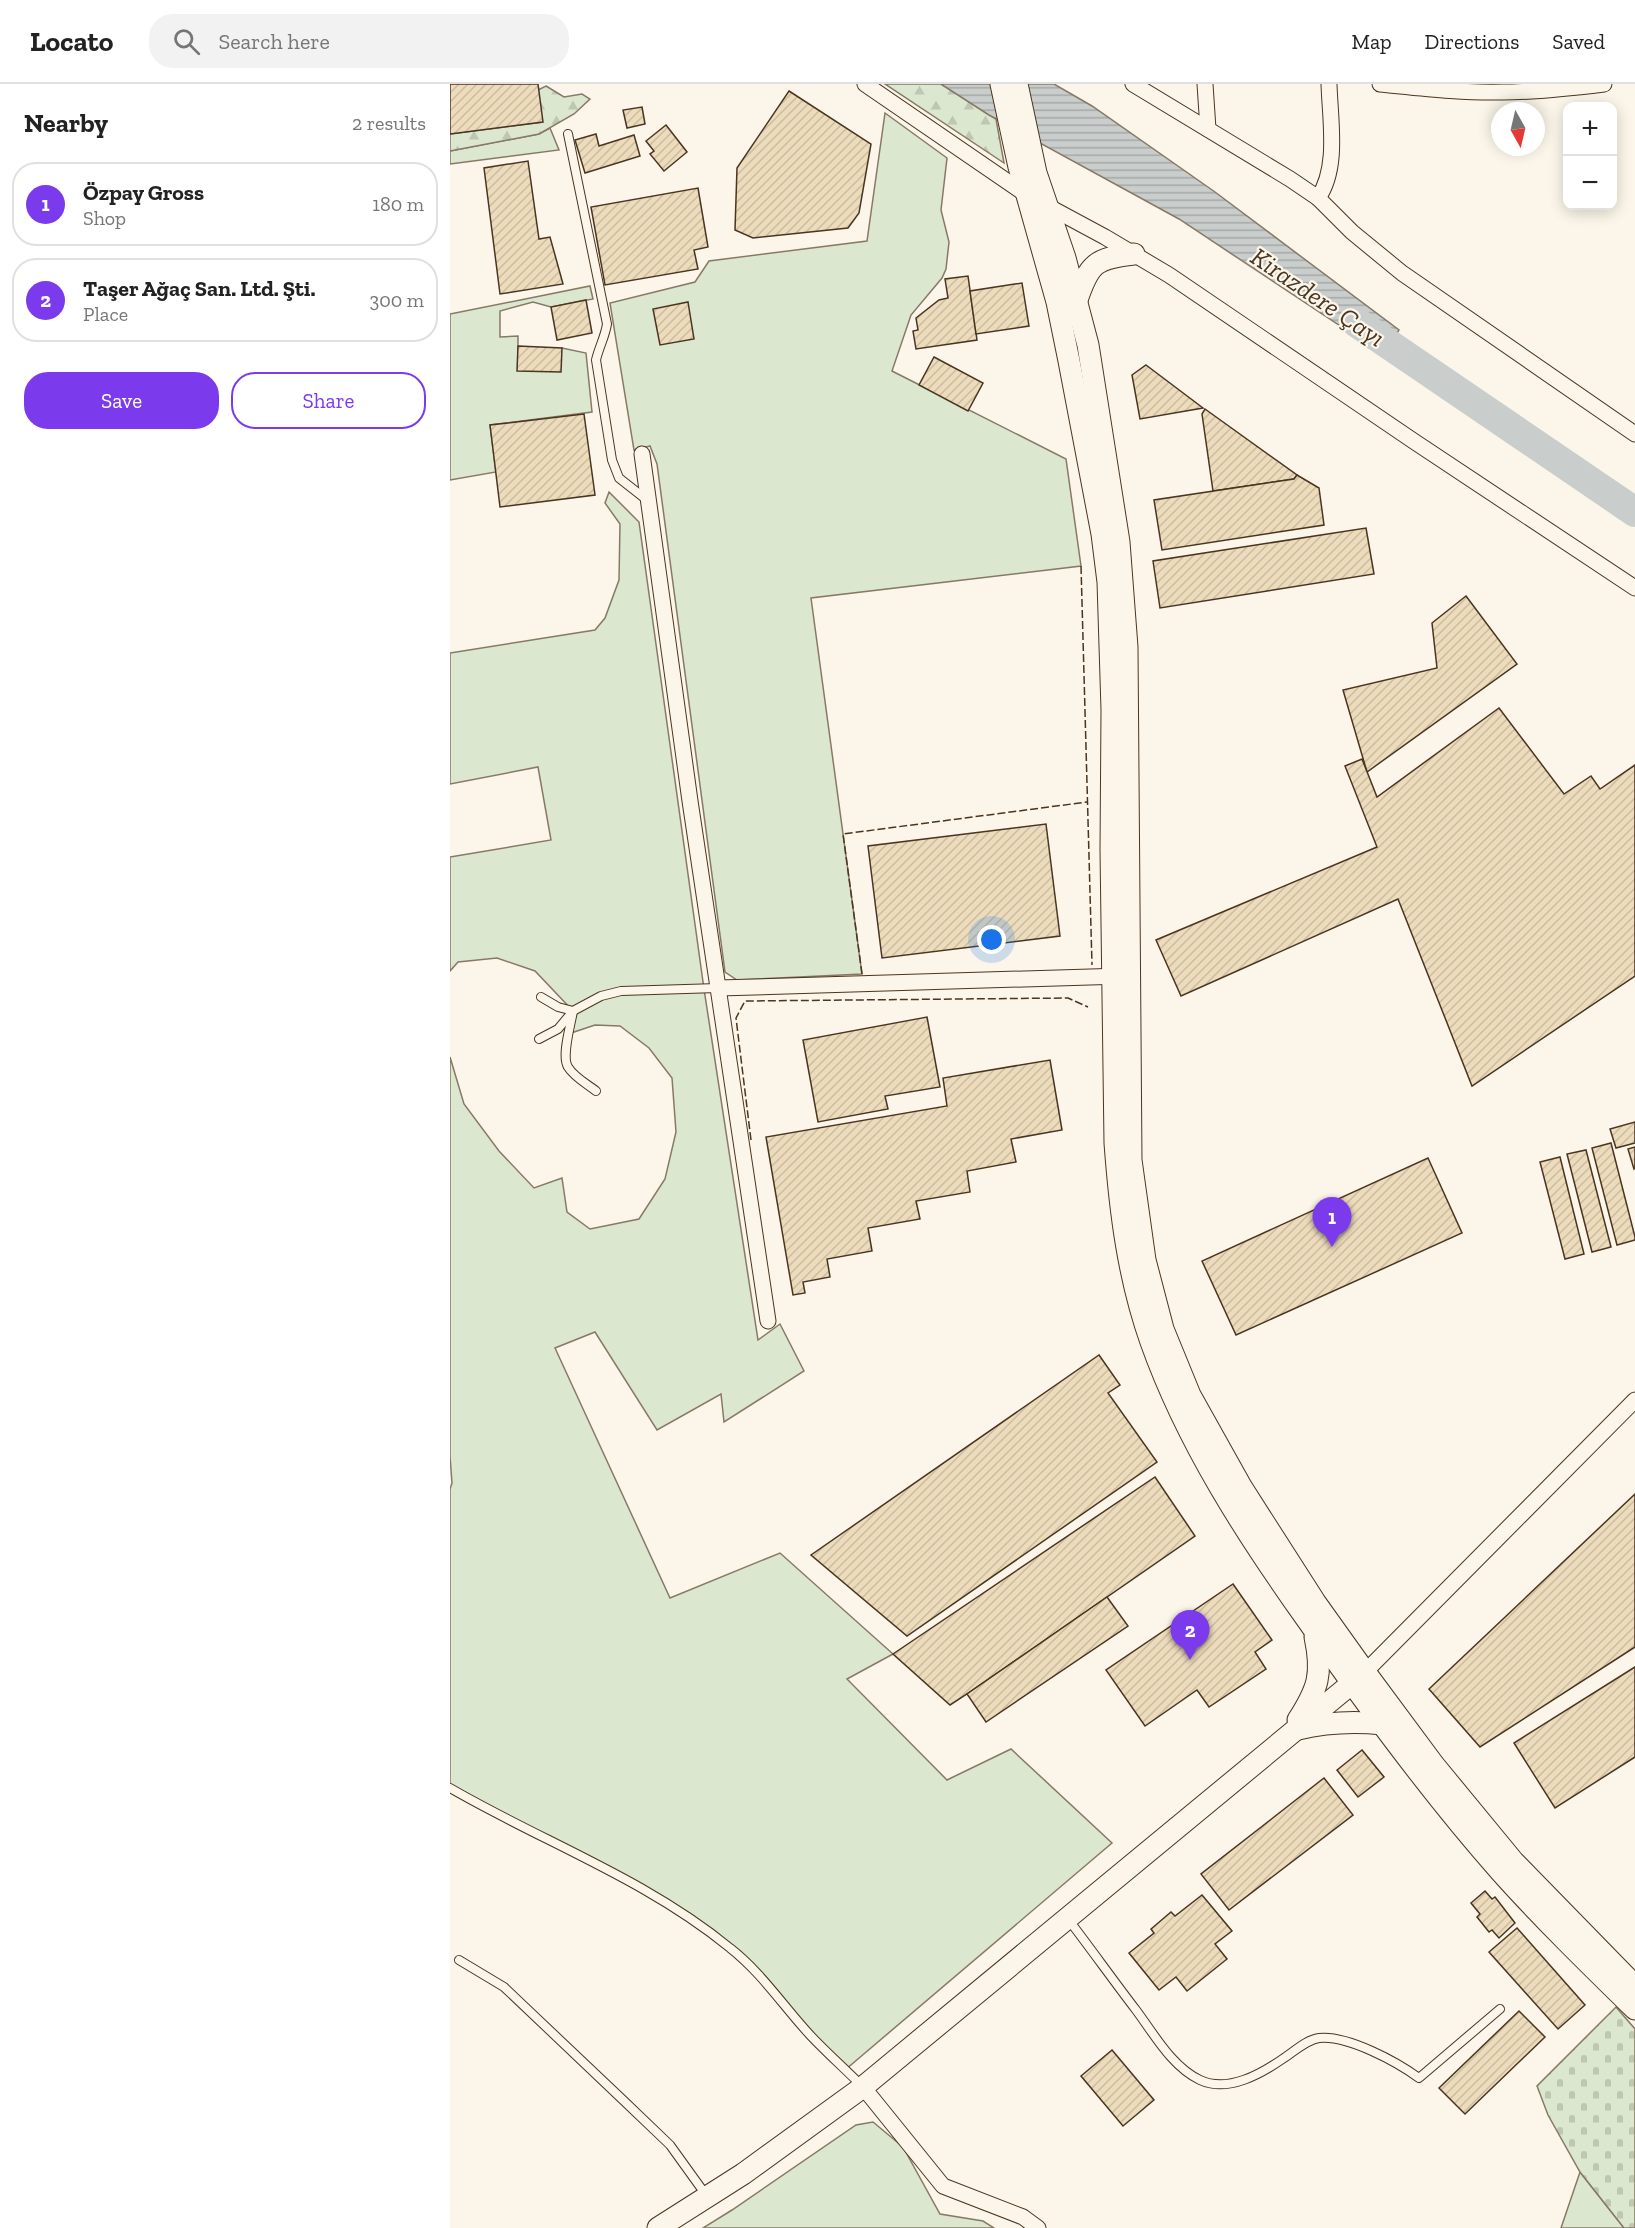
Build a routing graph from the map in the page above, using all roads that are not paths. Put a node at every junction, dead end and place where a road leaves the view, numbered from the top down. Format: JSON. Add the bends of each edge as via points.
{"nodes":[{"id":1,"x":865,"y":84,"type":"edge"},
{"id":2,"x":1001,"y":84,"type":"edge"},
{"id":3,"x":1017,"y":84,"type":"edge"},
{"id":4,"x":1133,"y":84,"type":"edge"},
{"id":5,"x":1205,"y":84,"type":"edge"},
{"id":6,"x":1329,"y":84,"type":"edge"},
{"id":7,"x":1380,"y":84,"type":"edge"},
{"id":8,"x":1604,"y":84,"type":"edge"},
{"id":9,"x":1208,"y":129,"type":"junction"},
{"id":10,"x":568,"y":134,"type":"dead end"},
{"id":11,"x":1028,"y":170,"type":"junction"},
{"id":12,"x":1027,"y":195,"type":"junction"},
{"id":13,"x":1318,"y":198,"type":"junction"},
{"id":14,"x":1048,"y":206,"type":"junction"},
{"id":15,"x":1134,"y":254,"type":"junction"},
{"id":16,"x":1077,"y":300,"type":"junction"},
{"id":17,"x":1635,"y":434,"type":"edge"},
{"id":18,"x":642,"y":454,"type":"dead end"},
{"id":19,"x":649,"y":502,"type":"junction"},
{"id":20,"x":1635,"y":588,"type":"edge"},
{"id":21,"x":1121,"y":976,"type":"junction"},
{"id":22,"x":718,"y":988,"type":"junction"},
{"id":23,"x":541,"y":997,"type":"dead end"},
{"id":24,"x":573,"y":1011,"type":"junction"},
{"id":25,"x":539,"y":1039,"type":"dead end"},
{"id":26,"x":596,"y":1091,"type":"dead end"},
{"id":27,"x":768,"y":1321,"type":"dead end"},
{"id":28,"x":1635,"y":1400,"type":"edge"},
{"id":29,"x":1314,"y":1631,"type":"junction"},
{"id":30,"x":1358,"y":1678,"type":"junction"},
{"id":31,"x":1383,"y":1724,"type":"junction"},
{"id":32,"x":1292,"y":1731,"type":"junction"},
{"id":33,"x":450,"y":1788,"type":"edge"},
{"id":34,"x":1067,"y":1918,"type":"junction"},
{"id":35,"x":459,"y":1960,"type":"dead end"},
{"id":36,"x":1635,"y":1986,"type":"edge"},
{"id":37,"x":1500,"y":2009,"type":"dead end"},
{"id":38,"x":1635,"y":2009,"type":"edge"},
{"id":39,"x":863,"y":2087,"type":"junction"},
{"id":40,"x":707,"y":2197,"type":"junction"},
{"id":41,"x":658,"y":2228,"type":"edge"},
{"id":42,"x":1038,"y":2228,"type":"edge"}],
"edges":[{"from":1,"to":12,"type":"street"},
{"from":2,"to":11,"type":"main road"},
{"from":3,"to":11,"type":"main road"},
{"from":4,"to":9,"type":"street"},
{"from":5,"to":9,"type":"street"},
{"from":6,"to":13,"type":"street","via":[[1331,170]]},
{"from":7,"to":8,"type":"street","via":[[1502,92]]},
{"from":9,"to":13,"type":"street"},
{"from":10,"to":19,"type":"lane","via":[[607,324],[596,360],[612,460],[619,478]]},
{"from":11,"to":12,"type":"main road"},
{"from":11,"to":14,"type":"main road"},
{"from":12,"to":14,"type":"street"},
{"from":12,"to":21,"type":"main road","via":[[1057,302],[1108,582]]},
{"from":13,"to":17,"type":"street","via":[[1402,273]]},
{"from":14,"to":15,"type":"street"},
{"from":14,"to":16,"type":"main road"},
{"from":15,"to":16,"type":"main road","via":[[1107,258],[1093,266]]},
{"from":15,"to":20,"type":"street"},
{"from":16,"to":21,"type":"main road","via":[[1098,401],[1123,575],[1127,647]]},
{"from":18,"to":19,"type":"street"},
{"from":19,"to":22,"type":"street"},
{"from":21,"to":22,"type":"street"},
{"from":21,"to":29,"type":"main road","via":[[1115,1143],[1118,1192],[1127,1253],[1143,1317],[1180,1411],[1223,1493]]},
{"from":21,"to":30,"type":"main road","via":[[1133,1185],[1145,1260],[1163,1329],[1194,1402],[1242,1488]]},
{"from":22,"to":24,"type":"lane","via":[[621,990]]},
{"from":22,"to":27,"type":"street"},
{"from":23,"to":24,"type":"lane"},
{"from":24,"to":25,"type":"lane","via":[[558,1029]]},
{"from":24,"to":26,"type":"lane","via":[[566,1065]]},
{"from":28,"to":30,"type":"street"},
{"from":29,"to":30,"type":"main road"},
{"from":29,"to":32,"type":"main road","via":[[1320,1669],[1318,1682]]},
{"from":30,"to":31,"type":"main road"},
{"from":30,"to":32,"type":"main road"},
{"from":30,"to":36,"type":"main road","via":[[1513,1861]]},
{"from":31,"to":32,"type":"main road","via":[[1331,1722]]},
{"from":31,"to":38,"type":"main road","via":[[1501,1871]]},
{"from":32,"to":34,"type":"main road"},
{"from":33,"to":39,"type":"lane","via":[[648,1891],[691,1919],[732,1949]]},
{"from":34,"to":37,"type":"lane","via":[[1174,2061],[1201,2081],[1219,2085],[1237,2083],[1257,2074],[1318,2038],[1370,2050],[1419,2078]]},
{"from":34,"to":39,"type":"main road"},
{"from":35,"to":40,"type":"lane","via":[[504,1986],[670,2145]]},
{"from":39,"to":40,"type":"main road"},
{"from":39,"to":42,"type":"street","via":[[943,2186],[1023,2217]]},
{"from":40,"to":41,"type":"main road"}]}
